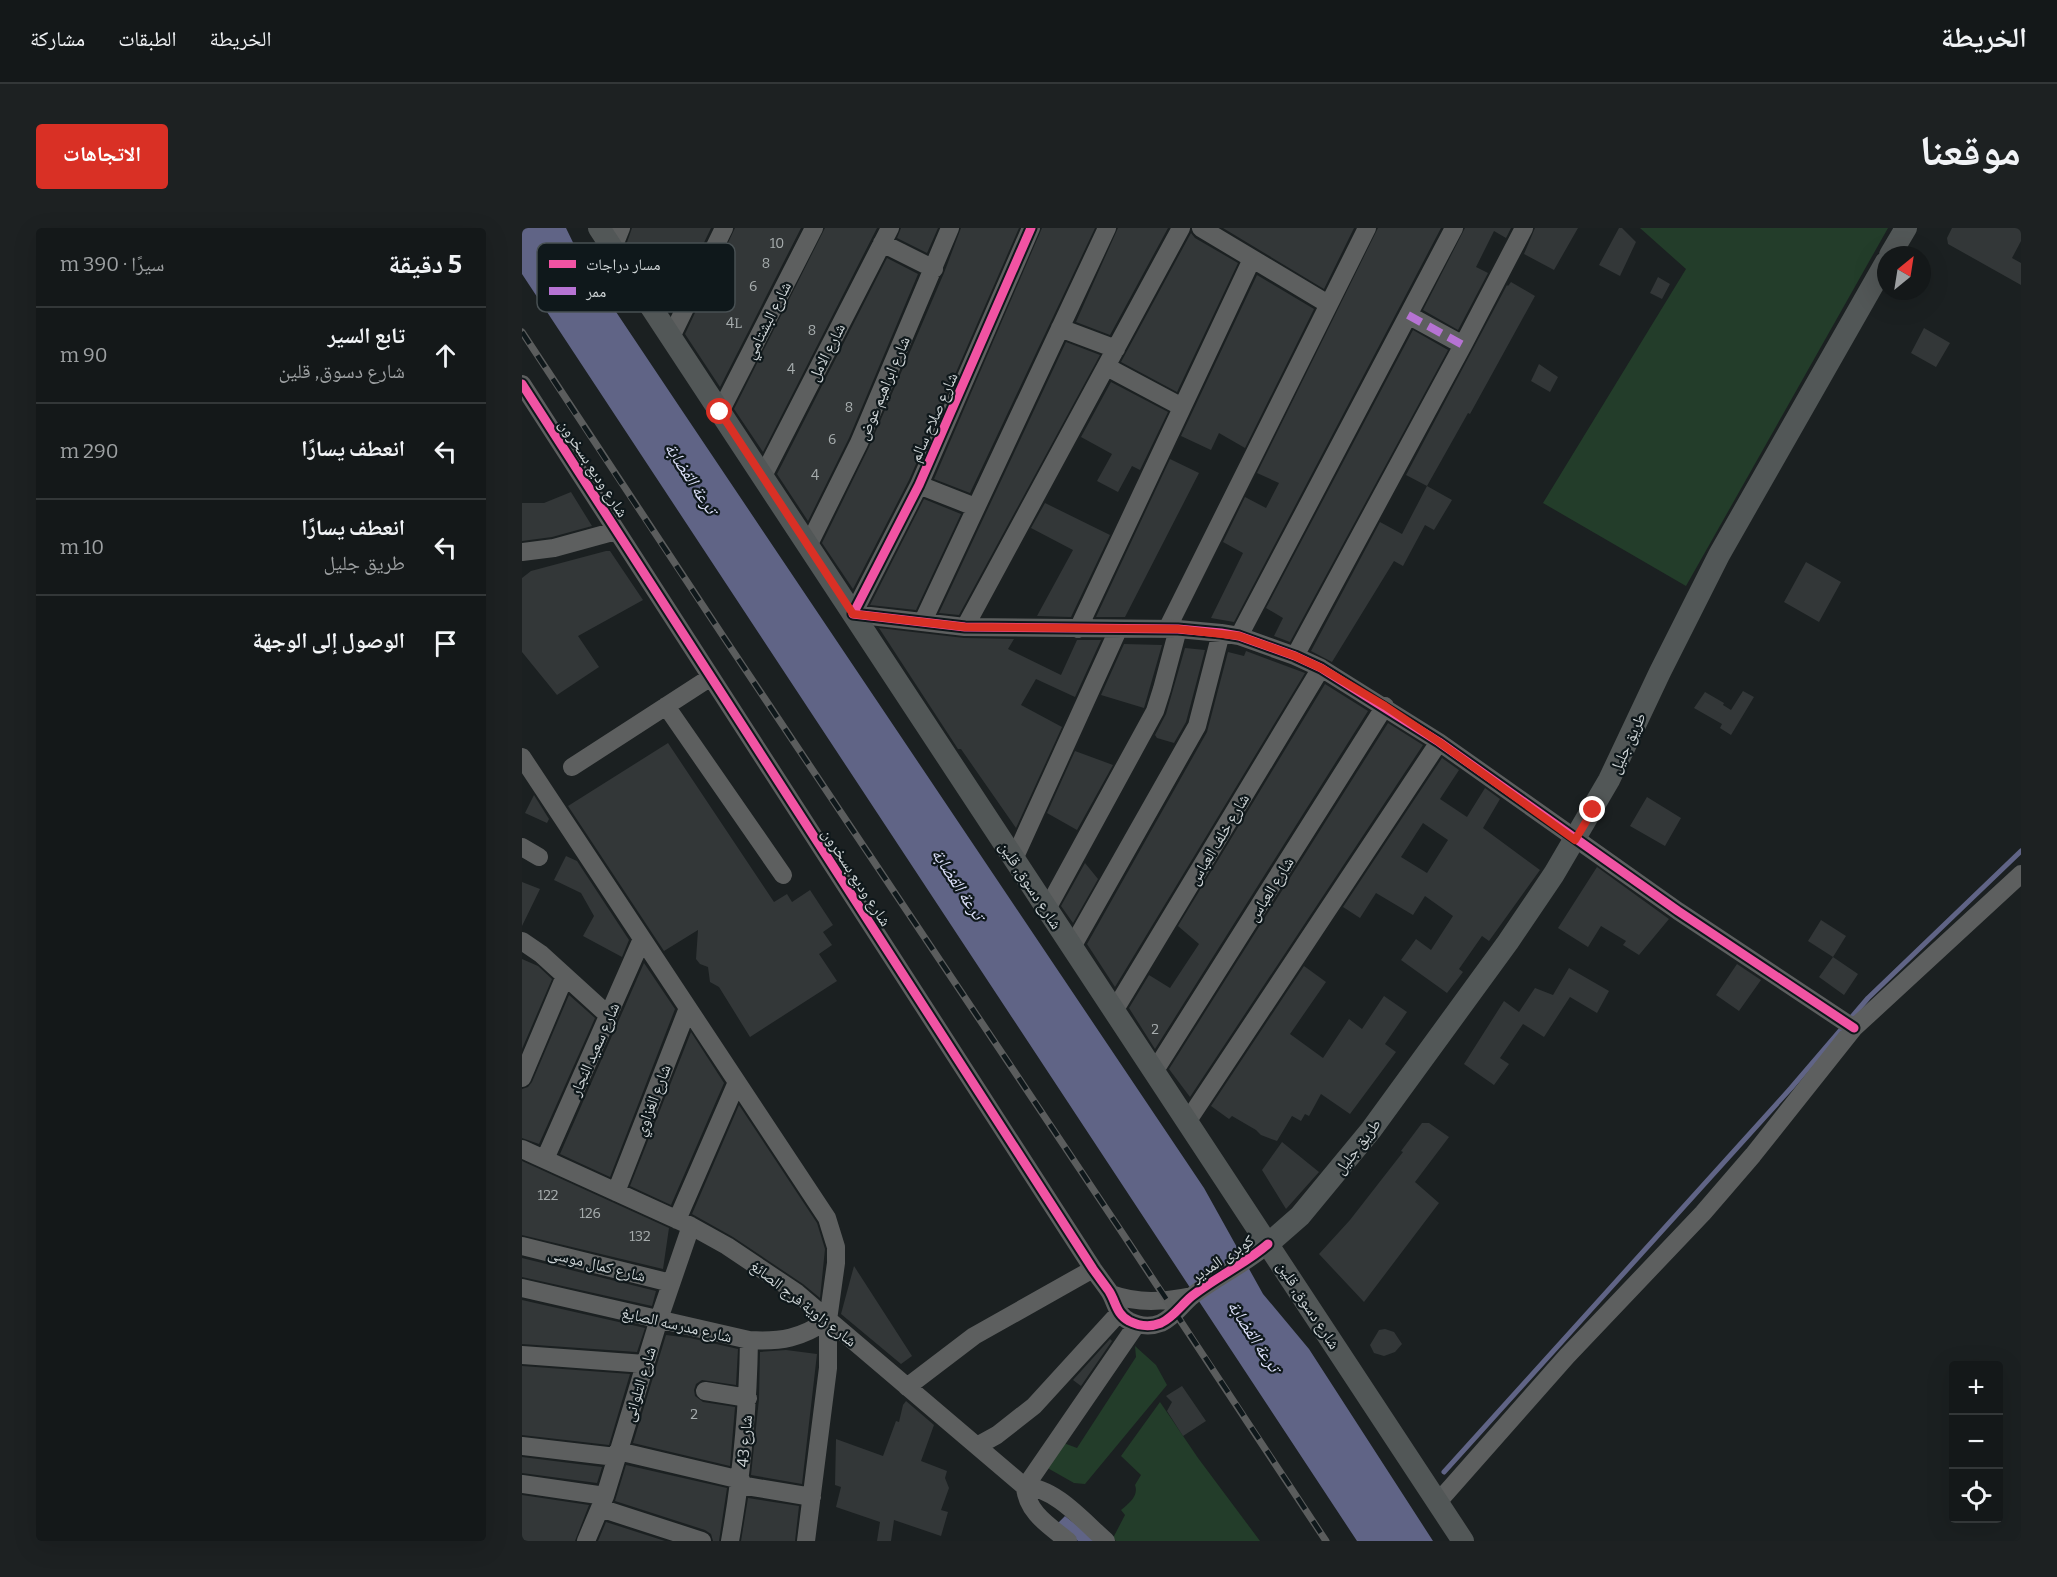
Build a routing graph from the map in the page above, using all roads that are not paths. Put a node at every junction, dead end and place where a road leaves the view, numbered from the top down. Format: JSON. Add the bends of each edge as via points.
{"nodes":[{"id":1,"x":599,"y":228,"type":"edge"},
{"id":2,"x":724,"y":228,"type":"edge"},
{"id":3,"x":814,"y":228,"type":"edge"},
{"id":4,"x":950,"y":228,"type":"edge"},
{"id":5,"x":1031,"y":228,"type":"edge"},
{"id":6,"x":1107,"y":228,"type":"edge"},
{"id":7,"x":1181,"y":228,"type":"edge"},
{"id":8,"x":1201,"y":228,"type":"edge"},
{"id":9,"x":1367,"y":228,"type":"edge"},
{"id":10,"x":1454,"y":228,"type":"edge"},
{"id":11,"x":1524,"y":228,"type":"edge"},
{"id":12,"x":1906,"y":228,"type":"edge"},
{"id":13,"x":886,"y":236,"type":"edge"},
{"id":14,"x":617,"y":238,"type":"edge"},
{"id":15,"x":717,"y":243,"type":"edge"},
{"id":16,"x":1895,"y":246,"type":"edge"},
{"id":17,"x":1252,"y":259,"type":"junction"},
{"id":18,"x":934,"y":269,"type":"junction"},
{"id":19,"x":1877,"y":278,"type":"edge"},
{"id":20,"x":1328,"y":304,"type":"junction"},
{"id":21,"x":658,"y":312,"type":"edge"},
{"id":22,"x":684,"y":312,"type":"edge"},
{"id":23,"x":1408,"y":315,"type":"junction"},
{"id":24,"x":1060,"y":328,"type":"junction"},
{"id":25,"x":672,"y":337,"type":"junction"},
{"id":26,"x":1463,"y":345,"type":"junction"},
{"id":27,"x":1116,"y":349,"type":"junction"},
{"id":28,"x":1107,"y":367,"type":"junction"},
{"id":29,"x":522,"y":384,"type":"edge"},
{"id":30,"x":1182,"y":407,"type":"junction"},
{"id":31,"x":720,"y":412,"type":"junction"},
{"id":32,"x":763,"y":476,"type":"junction"},
{"id":33,"x":919,"y":485,"type":"junction"},
{"id":34,"x":975,"y":507,"type":"junction"},
{"id":35,"x":616,"y":531,"type":"junction"},
{"id":36,"x":808,"y":546,"type":"junction"},
{"id":37,"x":522,"y":552,"type":"edge"},
{"id":38,"x":853,"y":614,"type":"junction"},
{"id":39,"x":923,"y":621,"type":"junction"},
{"id":40,"x":965,"y":627,"type":"junction"},
{"id":41,"x":1078,"y":629,"type":"junction"},
{"id":42,"x":1172,"y":629,"type":"junction"},
{"id":43,"x":1118,"y":630,"type":"junction"},
{"id":44,"x":1221,"y":633,"type":"junction"},
{"id":45,"x":1239,"y":636,"type":"junction"},
{"id":46,"x":1295,"y":656,"type":"junction"},
{"id":47,"x":1321,"y":668,"type":"junction"},
{"id":48,"x":711,"y":677,"type":"junction"},
{"id":49,"x":666,"y":706,"type":"junction"},
{"id":50,"x":1385,"y":706,"type":"junction"},
{"id":51,"x":1439,"y":742,"type":"junction"},
{"id":52,"x":522,"y":757,"type":"edge"},
{"id":53,"x":572,"y":766,"type":"dead end"},
{"id":54,"x":1575,"y":840,"type":"junction"},
{"id":55,"x":522,"y":847,"type":"edge"},
{"id":56,"x":539,"y":857,"type":"dead end"},
{"id":57,"x":1014,"y":859,"type":"junction"},
{"id":58,"x":783,"y":874,"type":"dead end"},
{"id":59,"x":2021,"y":874,"type":"edge"},
{"id":60,"x":1047,"y":909,"type":"junction"},
{"id":61,"x":642,"y":939,"type":"junction"},
{"id":62,"x":522,"y":941,"type":"edge"},
{"id":63,"x":1072,"y":947,"type":"junction"},
{"id":64,"x":566,"y":976,"type":"junction"},
{"id":65,"x":688,"y":1008,"type":"junction"},
{"id":66,"x":1114,"y":1011,"type":"junction"},
{"id":67,"x":608,"y":1015,"type":"junction"},
{"id":68,"x":1854,"y":1028,"type":"junction"},
{"id":69,"x":1154,"y":1072,"type":"junction"},
{"id":70,"x":522,"y":1078,"type":"edge"},
{"id":71,"x":737,"y":1082,"type":"junction"},
{"id":72,"x":1187,"y":1122,"type":"junction"},
{"id":73,"x":522,"y":1149,"type":"edge"},
{"id":74,"x":545,"y":1159,"type":"junction"},
{"id":75,"x":616,"y":1192,"type":"junction"},
{"id":76,"x":684,"y":1223,"type":"junction"},
{"id":77,"x":522,"y":1246,"type":"edge"},
{"id":78,"x":1260,"y":1250,"type":"junction"},
{"id":79,"x":1093,"y":1269,"type":"junction"},
{"id":80,"x":671,"y":1283,"type":"junction"},
{"id":81,"x":522,"y":1288,"type":"edge"},
{"id":82,"x":1111,"y":1294,"type":"junction"},
{"id":83,"x":1192,"y":1296,"type":"junction"},
{"id":84,"x":1119,"y":1313,"type":"junction"},
{"id":85,"x":659,"y":1319,"type":"junction"},
{"id":86,"x":828,"y":1320,"type":"junction"},
{"id":87,"x":1137,"y":1324,"type":"junction"},
{"id":88,"x":749,"y":1340,"type":"junction"},
{"id":89,"x":522,"y":1355,"type":"edge"},
{"id":90,"x":645,"y":1364,"type":"junction"},
{"id":91,"x":907,"y":1387,"type":"junction"},
{"id":92,"x":705,"y":1391,"type":"dead end"},
{"id":93,"x":748,"y":1398,"type":"junction"},
{"id":94,"x":522,"y":1446,"type":"edge"},
{"id":95,"x":977,"y":1446,"type":"junction"},
{"id":96,"x":617,"y":1454,"type":"junction"},
{"id":97,"x":741,"y":1482,"type":"junction"},
{"id":98,"x":522,"y":1484,"type":"edge"},
{"id":99,"x":1025,"y":1487,"type":"junction"},
{"id":100,"x":812,"y":1497,"type":"junction"},
{"id":101,"x":602,"y":1502,"type":"junction"},
{"id":102,"x":1438,"y":1502,"type":"junction"},
{"id":103,"x":586,"y":1541,"type":"edge"},
{"id":104,"x":702,"y":1541,"type":"edge"},
{"id":105,"x":730,"y":1541,"type":"edge"},
{"id":106,"x":806,"y":1541,"type":"edge"},
{"id":107,"x":1068,"y":1541,"type":"edge"},
{"id":108,"x":1106,"y":1541,"type":"edge"},
{"id":109,"x":1463,"y":1541,"type":"edge"}],
"edges":[{"from":1,"to":14,"type":"main road","name":"شارع دسوق, قلين"},
{"from":2,"to":15,"type":"street"},
{"from":3,"to":31,"type":"street","name":"شارع البشتامي"},
{"from":4,"to":18,"type":"street","name":"شارع ابراهيم عوض"},
{"from":5,"to":33,"type":"street","name":"شارع صلاح سالم"},
{"from":6,"to":24,"type":"street"},
{"from":7,"to":27,"type":"street"},
{"from":8,"to":17,"type":"street"},
{"from":9,"to":20,"type":"street"},
{"from":10,"to":23,"type":"street"},
{"from":11,"to":26,"type":"street"},
{"from":12,"to":16,"type":"main road"},
{"from":13,"to":18,"type":"street"},
{"from":13,"to":32,"type":"street","name":"شارع الامل"},
{"from":17,"to":20,"type":"street"},
{"from":17,"to":30,"type":"street"},
{"from":18,"to":36,"type":"street","name":"شارع ابراهيم عوض","via":[[852,460]]},
{"from":19,"to":54,"type":"main road","name":"طريق جليل","via":[[1719,555],[1609,780]]},
{"from":20,"to":42,"type":"street"},
{"from":21,"to":25,"type":"main road","name":"شارع دسوق, قلين"},
{"from":22,"to":25,"type":"street"},
{"from":23,"to":26,"type":"street"},
{"from":23,"to":45,"type":"street"},
{"from":24,"to":27,"type":"street"},
{"from":24,"to":34,"type":"street"},
{"from":25,"to":31,"type":"main road","name":"شارع دسوق, قلين"},
{"from":26,"to":46,"type":"street"},
{"from":27,"to":28,"type":"street"},
{"from":28,"to":30,"type":"street"},
{"from":28,"to":40,"type":"street"},
{"from":29,"to":35,"type":"street","name":"شارع وديع بسخرون"},
{"from":30,"to":41,"type":"street"},
{"from":31,"to":32,"type":"main road","name":"شارع دسوق, قلين"},
{"from":32,"to":36,"type":"main road","name":"شارع دسوق, قلين"},
{"from":33,"to":34,"type":"street"},
{"from":33,"to":38,"type":"street","name":"شارع صلاح سالم"},
{"from":34,"to":39,"type":"street"},
{"from":35,"to":37,"type":"street","via":[[554,548]]},
{"from":35,"to":48,"type":"street","name":"شارع وديع بسخرون"},
{"from":36,"to":38,"type":"main road","name":"شارع دسوق, قلين"},
{"from":38,"to":39,"type":"street"},
{"from":38,"to":57,"type":"main road","name":"شارع دسوق, قلين"},
{"from":39,"to":40,"type":"street"},
{"from":40,"to":41,"type":"street"},
{"from":41,"to":43,"type":"street"},
{"from":42,"to":43,"type":"street"},
{"from":42,"to":44,"type":"street"},
{"from":42,"to":60,"type":"street","via":[[1155,711]]},
{"from":43,"to":57,"type":"street"},
{"from":44,"to":45,"type":"street"},
{"from":44,"to":63,"type":"street","via":[[1197,726]]},
{"from":45,"to":46,"type":"street"},
{"from":46,"to":47,"type":"street"},
{"from":47,"to":50,"type":"street"},
{"from":47,"to":66,"type":"street","name":"شارع خلف العباس"},
{"from":48,"to":49,"type":"street"},
{"from":48,"to":79,"type":"street","name":"شارع وديع بسخرون"},
{"from":49,"to":53,"type":"street"},
{"from":49,"to":58,"type":"street"},
{"from":50,"to":51,"type":"street"},
{"from":50,"to":69,"type":"street","name":"شارع العباس"},
{"from":51,"to":54,"type":"street"},
{"from":51,"to":72,"type":"street"},
{"from":52,"to":61,"type":"street"},
{"from":54,"to":68,"type":"street"},
{"from":54,"to":78,"type":"main road","name":"طريق جليل","via":[[1508,942],[1371,1130],[1300,1216]]},
{"from":55,"to":56,"type":"street"},
{"from":57,"to":60,"type":"main road","name":"شارع دسوق, قلين"},
{"from":59,"to":68,"type":"street"},
{"from":60,"to":63,"type":"main road","name":"شارع دسوق, قلين"},
{"from":61,"to":65,"type":"street"},
{"from":61,"to":67,"type":"street","name":"شارع سعيد النجار"},
{"from":62,"to":64,"type":"street"},
{"from":63,"to":66,"type":"main road","name":"شارع دسوق, قلين"},
{"from":64,"to":67,"type":"street"},
{"from":64,"to":70,"type":"street"},
{"from":65,"to":71,"type":"street"},
{"from":65,"to":75,"type":"street","name":"شارع الغزاوي"},
{"from":66,"to":69,"type":"main road","name":"شارع دسوق, قلين"},
{"from":67,"to":74,"type":"street","name":"شارع سعيد النجار"},
{"from":68,"to":102,"type":"street","via":[[1703,1213],[1567,1356]]},
{"from":69,"to":72,"type":"main road","name":"شارع دسوق, قلين"},
{"from":71,"to":76,"type":"street","name":"شارع التلوانى"},
{"from":71,"to":86,"type":"street","via":[[827,1218],[836,1263]]},
{"from":72,"to":78,"type":"main road","name":"شارع دسوق, قلين"},
{"from":73,"to":74,"type":"street","name":"شارع زاوية فرج الصائغ"},
{"from":74,"to":75,"type":"street","name":"شارع زاوية فرج الصائغ"},
{"from":75,"to":76,"type":"street","name":"شارع زاوية فرج الصائغ"},
{"from":76,"to":80,"type":"street","name":"شارع التلوانى"},
{"from":76,"to":86,"type":"street","name":"شارع زاوية فرج الصائغ","via":[[763,1269]]},
{"from":77,"to":80,"type":"street","name":"شارع كمال موسى"},
{"from":78,"to":83,"type":"street","name":"كوبرى المدير"},
{"from":78,"to":102,"type":"main road","name":"شارع دسوق, قلين"},
{"from":79,"to":82,"type":"street","name":"شارع وديع بسخرون"},
{"from":79,"to":91,"type":"street","via":[[974,1336]]},
{"from":80,"to":85,"type":"street","name":"شارع التلوانى"},
{"from":81,"to":85,"type":"street","name":"شارع مدرسه الصايغ"},
{"from":82,"to":83,"type":"street","via":[[1147,1302]]},
{"from":82,"to":84,"type":"street","name":"شارع وديع بسخرون"},
{"from":83,"to":87,"type":"street","via":[[1168,1319],[1148,1326]]},
{"from":84,"to":87,"type":"street"},
{"from":84,"to":95,"type":"street","via":[[1034,1406]]},
{"from":85,"to":88,"type":"street","name":"شارع مدرسه الصايغ"},
{"from":85,"to":90,"type":"street","name":"شارع التلوانى"},
{"from":86,"to":88,"type":"street","name":"شارع مدرسه الصايغ","via":[[792,1339]]},
{"from":86,"to":91,"type":"street","name":"شارع زاوية فرج الصائغ"},
{"from":86,"to":100,"type":"street","via":[[828,1368]]},
{"from":87,"to":99,"type":"street"},
{"from":88,"to":93,"type":"street","name":"شارع 43"},
{"from":89,"to":90,"type":"street"},
{"from":90,"to":96,"type":"street","name":"شارع التلوانى"},
{"from":91,"to":95,"type":"street","name":"شارع زاوية فرج الصائغ"},
{"from":92,"to":93,"type":"street"},
{"from":93,"to":97,"type":"street","name":"شارع 43"},
{"from":94,"to":96,"type":"street"},
{"from":95,"to":99,"type":"street","name":"شارع زاوية فرج الصائغ"},
{"from":96,"to":97,"type":"street"},
{"from":96,"to":101,"type":"street","name":"شارع التلوانى"},
{"from":97,"to":100,"type":"street"},
{"from":97,"to":105,"type":"street","name":"شارع 43"},
{"from":98,"to":101,"type":"street"},
{"from":99,"to":107,"type":"street","name":"شارع زاوية فرج الصائغ","via":[[1028,1505]]},
{"from":99,"to":108,"type":"street","name":"شارع زاوية فرج الصائغ","via":[[1051,1494]]},
{"from":100,"to":106,"type":"street"},
{"from":101,"to":103,"type":"street","name":"شارع التلوانى"},
{"from":101,"to":104,"type":"street"},
{"from":102,"to":109,"type":"main road","name":"شارع دسوق, قلين"}]}
